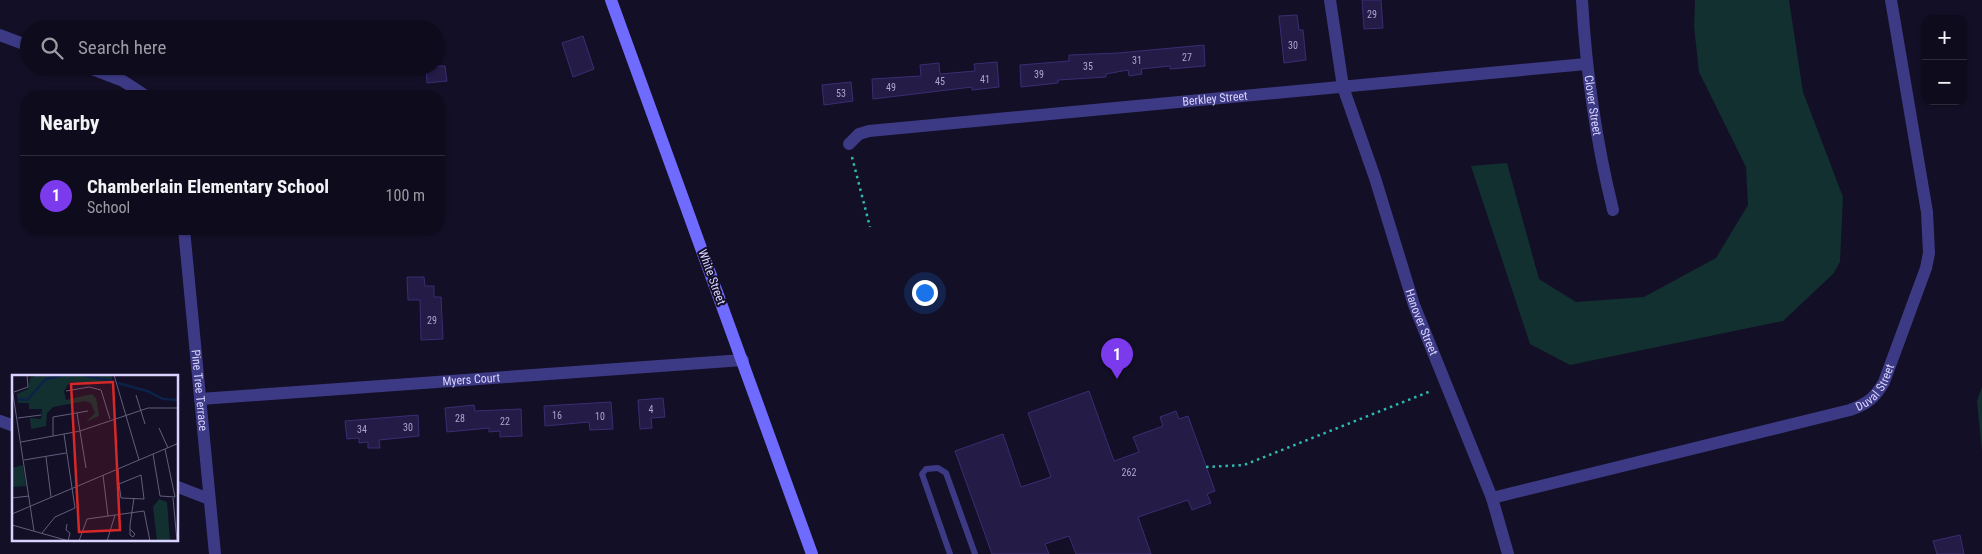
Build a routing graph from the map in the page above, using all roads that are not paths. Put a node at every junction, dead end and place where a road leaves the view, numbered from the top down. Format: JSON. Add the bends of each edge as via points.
{"nodes":[{"id":1,"x":611,"y":0,"type":"edge"},
{"id":2,"x":1330,"y":0,"type":"edge"},
{"id":3,"x":1582,"y":0,"type":"edge"},
{"id":4,"x":1891,"y":0,"type":"edge"},
{"id":5,"x":0,"y":35,"type":"edge"},
{"id":6,"x":20,"y":43,"type":"edge"},
{"id":7,"x":1586,"y":64,"type":"junction"},
{"id":8,"x":107,"y":75,"type":"edge"},
{"id":9,"x":1342,"y":87,"type":"junction"},
{"id":10,"x":136,"y":90,"type":"edge"},
{"id":11,"x":849,"y":144,"type":"road end"},
{"id":12,"x":1613,"y":210,"type":"dead end"},
{"id":13,"x":185,"y":235,"type":"edge"},
{"id":14,"x":743,"y":360,"type":"junction"},
{"id":15,"x":200,"y":399,"type":"junction"},
{"id":16,"x":0,"y":421,"type":"edge"},
{"id":17,"x":12,"y":425,"type":"edge"},
{"id":18,"x":179,"y":487,"type":"edge"},
{"id":19,"x":1492,"y":498,"type":"junction"},
{"id":20,"x":210,"y":499,"type":"junction"},
{"id":21,"x":215,"y":554,"type":"edge"},
{"id":22,"x":812,"y":554,"type":"edge"},
{"id":23,"x":950,"y":554,"type":"edge"},
{"id":24,"x":975,"y":554,"type":"edge"},
{"id":25,"x":1508,"y":554,"type":"edge"}],
"edges":[{"from":1,"to":14,"type":"street","name":"White Street"},
{"from":2,"to":9,"type":"street","name":"Hanover Street"},
{"from":3,"to":7,"type":"street","name":"Clover Street"},
{"from":4,"to":19,"type":"street","name":"Duval Street","via":[[1930,234],[1926,268],[1887,374],[1876,395],[1866,404],[1850,410]]},
{"from":5,"to":6,"type":"street"},
{"from":7,"to":9,"type":"street","name":"Berkley Street"},
{"from":7,"to":12,"type":"street","name":"Clover Street"},
{"from":8,"to":10,"type":"street"},
{"from":9,"to":11,"type":"street","name":"Berkley Street","via":[[869,131],[859,134]]},
{"from":9,"to":19,"type":"street","name":"Hanover Street","via":[[1414,305]]},
{"from":13,"to":15,"type":"street","name":"Pine Tree Terrace"},
{"from":14,"to":15,"type":"street","name":"Myers Court"},
{"from":14,"to":22,"type":"street","name":"White Street"},
{"from":15,"to":20,"type":"street","name":"Pine Tree Terrace"},
{"from":16,"to":17,"type":"street"},
{"from":18,"to":20,"type":"street"},
{"from":19,"to":25,"type":"street","name":"Hanover Street"},
{"from":20,"to":21,"type":"street","name":"Pine Tree Terrace"},
{"from":23,"to":24,"type":"lane","via":[[922,474],[926,469],[938,468],[946,473]]}]}
